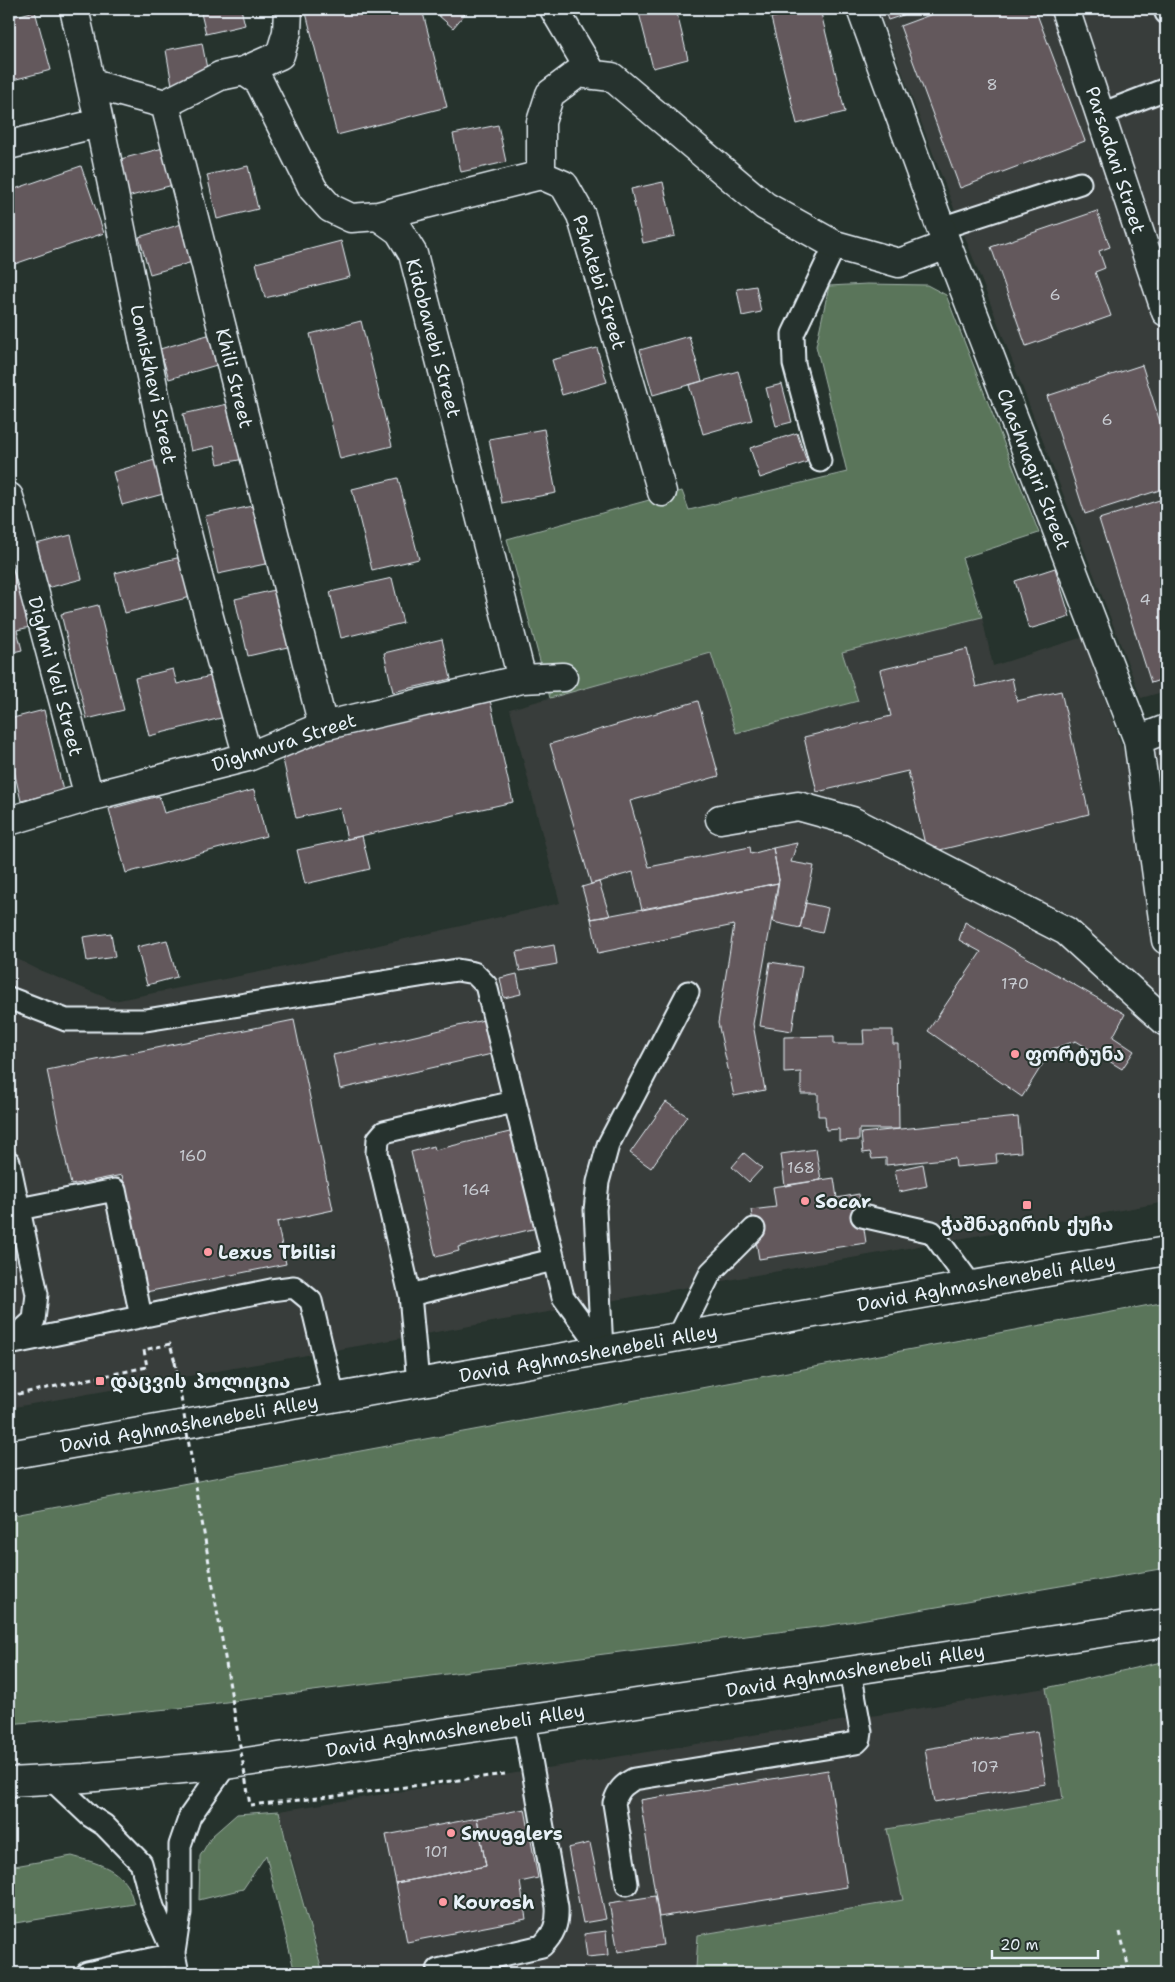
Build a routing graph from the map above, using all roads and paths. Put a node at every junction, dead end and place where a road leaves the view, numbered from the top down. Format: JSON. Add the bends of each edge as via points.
{"nodes":[{"id":1,"x":74,"y":9,"type":"edge"},
{"id":2,"x":288,"y":9,"type":"edge"},
{"id":3,"x":554,"y":9,"type":"edge"},
{"id":4,"x":861,"y":9,"type":"edge"},
{"id":5,"x":1065,"y":9,"type":"edge"},
{"id":6,"x":1165,"y":9,"type":"edge"},
{"id":7,"x":1166,"y":13,"type":"edge"},
{"id":8,"x":244,"y":71,"type":"junction"},
{"id":9,"x":593,"y":75,"type":"junction"},
{"id":10,"x":92,"y":84,"type":"junction"},
{"id":11,"x":1166,"y":89,"type":"edge"},
{"id":12,"x":165,"y":104,"type":"junction"},
{"id":13,"x":1100,"y":114,"type":"junction"},
{"id":14,"x":99,"y":123,"type":"junction"},
{"id":15,"x":9,"y":145,"type":"edge"},
{"id":16,"x":541,"y":175,"type":"junction"},
{"id":17,"x":1080,"y":182,"type":"dead end"},
{"id":18,"x":378,"y":216,"type":"junction"},
{"id":19,"x":944,"y":236,"type":"junction"},
{"id":20,"x":835,"y":245,"type":"junction"},
{"id":21,"x":1166,"y":312,"type":"edge"},
{"id":22,"x":820,"y":461,"type":"dead end"},
{"id":23,"x":662,"y":492,"type":"dead end"},
{"id":24,"x":9,"y":497,"type":"edge"},
{"id":25,"x":563,"y":677,"type":"dead end"},
{"id":26,"x":522,"y":678,"type":"junction"},
{"id":27,"x":323,"y":726,"type":"junction"},
{"id":28,"x":1166,"y":729,"type":"edge"},
{"id":29,"x":1138,"y":740,"type":"junction"},
{"id":30,"x":248,"y":757,"type":"junction"},
{"id":31,"x":88,"y":797,"type":"junction"},
{"id":32,"x":720,"y":819,"type":"dead end"},
{"id":33,"x":9,"y":821,"type":"edge"},
{"id":34,"x":1166,"y":940,"type":"edge"},
{"id":35,"x":688,"y":992,"type":"dead end"},
{"id":36,"x":9,"y":998,"type":"edge"},
{"id":37,"x":1166,"y":1022,"type":"edge"},
{"id":38,"x":514,"y":1102,"type":"junction"},
{"id":39,"x":9,"y":1162,"type":"edge"},
{"id":40,"x":19,"y":1209,"type":"junction"},
{"id":41,"x":862,"y":1216,"type":"dead end"},
{"id":42,"x":754,"y":1229,"type":"dead end"},
{"id":43,"x":1166,"y":1250,"type":"edge"},
{"id":44,"x":553,"y":1260,"type":"junction"},
{"id":45,"x":971,"y":1285,"type":"junction"},
{"id":46,"x":410,"y":1294,"type":"junction"},
{"id":47,"x":141,"y":1317,"type":"junction"},
{"id":48,"x":679,"y":1336,"type":"junction"},
{"id":49,"x":9,"y":1343,"type":"edge"},
{"id":50,"x":602,"y":1350,"type":"junction"},
{"id":51,"x":418,"y":1383,"type":"junction"},
{"id":52,"x":9,"y":1396,"type":"edge"},
{"id":53,"x":334,"y":1398,"type":"junction"},
{"id":54,"x":9,"y":1455,"type":"edge"},
{"id":55,"x":1166,"y":1623,"type":"edge"},
{"id":56,"x":850,"y":1670,"type":"junction"},
{"id":57,"x":524,"y":1720,"type":"junction"},
{"id":58,"x":226,"y":1765,"type":"junction"},
{"id":59,"x":533,"y":1770,"type":"junction"},
{"id":60,"x":52,"y":1780,"type":"junction"},
{"id":61,"x":9,"y":1782,"type":"edge"},
{"id":62,"x":627,"y":1884,"type":"dead end"},
{"id":63,"x":1120,"y":1932,"type":"dead end"},
{"id":64,"x":176,"y":1963,"type":"edge"},
{"id":65,"x":438,"y":1970,"type":"dead end"},
{"id":66,"x":86,"y":1973,"type":"edge"},
{"id":67,"x":1130,"y":1973,"type":"edge"}],
"edges":[{"from":1,"to":10,"type":"main road","name":"Lomiskhevi Street"},
{"from":2,"to":8,"type":"main road","via":[[287,32],[280,55]]},
{"from":3,"to":9,"type":"main road"},
{"from":4,"to":19,"type":"main road","name":"Chashnagiri Street"},
{"from":5,"to":13,"type":"main road","name":"Parsadani Street"},
{"from":6,"to":7,"type":"lane"},
{"from":8,"to":12,"type":"main road","via":[[220,76]]},
{"from":8,"to":18,"type":"main road","via":[[259,81],[318,196],[330,208],[351,218]]},
{"from":9,"to":16,"type":"main road","via":[[578,73],[550,94],[541,122]]},
{"from":9,"to":20,"type":"main road","via":[[612,77],[766,206]]},
{"from":10,"to":12,"type":"main road"},
{"from":10,"to":14,"type":"main road","name":"Lomiskhevi Street"},
{"from":11,"to":13,"type":"lane"},
{"from":12,"to":27,"type":"main road","name":"Khili Street"},
{"from":13,"to":21,"type":"main road","name":"Parsadani Street"},
{"from":14,"to":15,"type":"main road"},
{"from":14,"to":30,"type":"main road","name":"Lomiskhevi Street","via":[[158,408],[210,622]]},
{"from":16,"to":18,"type":"main road"},
{"from":16,"to":23,"type":"main road","name":"Pshatebi Street","via":[[564,185],[581,215]]},
{"from":17,"to":19,"type":"lane"},
{"from":18,"to":26,"type":"main road","name":"Kidobanebi Street","via":[[399,231],[413,254]]},
{"from":19,"to":20,"type":"main road","via":[[899,263]]},
{"from":19,"to":29,"type":"main road","name":"Chashnagiri Street"},
{"from":20,"to":22,"type":"lane","via":[[793,334],[794,364]]},
{"from":24,"to":31,"type":"main road","name":"Dighmi Veli Street"},
{"from":25,"to":26,"type":"main road","name":"Dighmura Street"},
{"from":26,"to":27,"type":"main road","name":"Dighmura Street"},
{"from":27,"to":30,"type":"main road","name":"Dighmura Street"},
{"from":28,"to":29,"type":"main road"},
{"from":29,"to":34,"type":"main road","name":"Chashnagiri Street"},
{"from":30,"to":31,"type":"main road","name":"Dighmura Street"},
{"from":31,"to":33,"type":"main road","name":"Dighmura Street"},
{"from":32,"to":37,"type":"main road","via":[[798,806],[852,821],[1066,931]]},
{"from":35,"to":50,"type":"lane","via":[[608,1145],[598,1182],[595,1210]]},
{"from":36,"to":38,"type":"lane","via":[[66,1020],[146,1020],[456,970],[474,973],[486,985]]},
{"from":38,"to":44,"type":"lane"},
{"from":38,"to":46,"type":"lane","via":[[384,1132],[378,1139],[377,1153]]},
{"from":39,"to":40,"type":"lane"},
{"from":40,"to":47,"type":"lane","via":[[115,1190]]},
{"from":40,"to":49,"type":"lane","via":[[37,1294],[34,1320]]},
{"from":41,"to":45,"type":"lane","via":[[932,1232]]},
{"from":42,"to":48,"type":"lane","via":[[711,1272]]},
{"from":43,"to":45,"type":"main road","name":"David Aghmashenebeli Alley"},
{"from":44,"to":46,"type":"lane"},
{"from":44,"to":50,"type":"lane","via":[[563,1297]]},
{"from":45,"to":48,"type":"main road","name":"David Aghmashenebeli Alley"},
{"from":46,"to":51,"type":"lane"},
{"from":47,"to":49,"type":"lane"},
{"from":47,"to":53,"type":"lane","via":[[294,1287],[311,1301]]},
{"from":48,"to":50,"type":"main road","name":"David Aghmashenebeli Alley"},
{"from":50,"to":51,"type":"main road","name":"David Aghmashenebeli Alley"},
{"from":51,"to":53,"type":"main road","name":"David Aghmashenebeli Alley"},
{"from":52,"to":59,"type":"path","bridge":true,"via":[[147,1367],[144,1350],[170,1344],[250,1805]]},
{"from":53,"to":54,"type":"main road","name":"David Aghmashenebeli Alley"},
{"from":55,"to":56,"type":"main road","name":"David Aghmashenebeli Alley"},
{"from":56,"to":57,"type":"main road","name":"David Aghmashenebeli Alley"},
{"from":56,"to":62,"type":"lane","via":[[861,1732],[856,1743],[634,1779],[625,1784],[617,1792],[614,1803]]},
{"from":57,"to":58,"type":"main road","name":"David Aghmashenebeli Alley"},
{"from":57,"to":59,"type":"lane"},
{"from":58,"to":60,"type":"main road","name":"David Aghmashenebeli Alley"},
{"from":58,"to":64,"type":"lane","via":[[190,1816],[180,1846]]},
{"from":59,"to":65,"type":"lane","via":[[558,1907],[552,1936],[542,1946]]},
{"from":60,"to":61,"type":"main road","name":"David Aghmashenebeli Alley"},
{"from":60,"to":64,"type":"lane","via":[[104,1825],[141,1863],[153,1906]]},
{"from":63,"to":67,"type":"path"},
{"from":64,"to":66,"type":"lane"}]}
